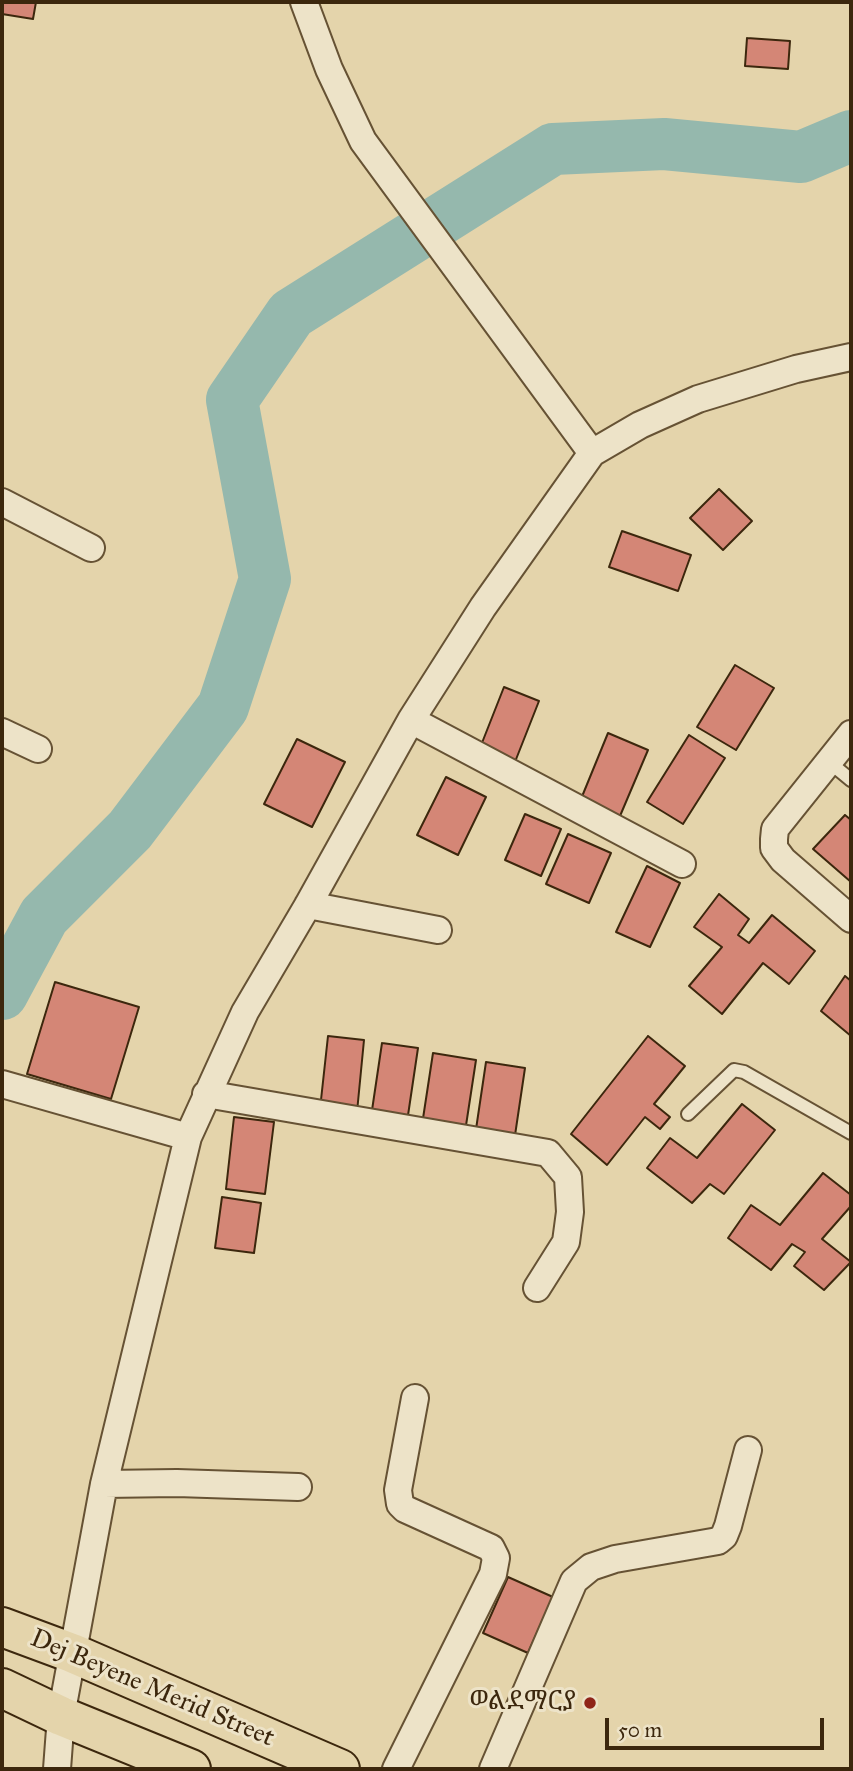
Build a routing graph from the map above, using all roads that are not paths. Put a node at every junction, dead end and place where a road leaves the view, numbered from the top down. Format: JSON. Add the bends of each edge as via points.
{"nodes":[{"id":1,"x":304,"y":2,"type":"edge"},
{"id":2,"x":851,"y":357,"type":"edge"},
{"id":3,"x":592,"y":453,"type":"junction"},
{"id":4,"x":2,"y":502,"type":"edge"},
{"id":5,"x":91,"y":548,"type":"dead end"},
{"id":6,"x":411,"y":720,"type":"junction"},
{"id":7,"x":2,"y":732,"type":"edge"},
{"id":8,"x":851,"y":734,"type":"edge"},
{"id":9,"x":38,"y":748,"type":"dead end"},
{"id":10,"x":828,"y":761,"type":"junction"},
{"id":11,"x":851,"y":780,"type":"edge"},
{"id":12,"x":682,"y":864,"type":"dead end"},
{"id":13,"x":308,"y":905,"type":"junction"},
{"id":14,"x":851,"y":919,"type":"edge"},
{"id":15,"x":438,"y":930,"type":"dead end"},
{"id":16,"x":2,"y":1084,"type":"edge"},
{"id":17,"x":206,"y":1094,"type":"junction"},
{"id":18,"x":688,"y":1114,"type":"dead end"},
{"id":19,"x":851,"y":1133,"type":"edge"},
{"id":20,"x":188,"y":1137,"type":"junction"},
{"id":21,"x":537,"y":1288,"type":"dead end"},
{"id":22,"x":415,"y":1398,"type":"dead end"},
{"id":23,"x":748,"y":1450,"type":"dead end"},
{"id":24,"x":104,"y":1485,"type":"junction"},
{"id":25,"x":298,"y":1487,"type":"dead end"},
{"id":26,"x":2,"y":1627,"type":"edge"},
{"id":27,"x":72,"y":1653,"type":"junction"},
{"id":28,"x":2,"y":1688,"type":"edge"},
{"id":29,"x":61,"y":1716,"type":"junction"},
{"id":30,"x":57,"y":1769,"type":"edge"},
{"id":31,"x":191,"y":1769,"type":"edge"},
{"id":32,"x":340,"y":1769,"type":"edge"},
{"id":33,"x":396,"y":1769,"type":"edge"},
{"id":34,"x":493,"y":1769,"type":"edge"}],
"edges":[{"from":1,"to":3,"type":"street","via":[[363,141]]},
{"from":2,"to":3,"type":"street","via":[[698,399]]},
{"from":3,"to":6,"type":"street","via":[[482,607]]},
{"from":4,"to":5,"type":"street"},
{"from":6,"to":12,"type":"street"},
{"from":6,"to":13,"type":"street"},
{"from":7,"to":9,"type":"street"},
{"from":8,"to":10,"type":"street"},
{"from":10,"to":11,"type":"lane"},
{"from":10,"to":14,"type":"street","via":[[775,829],[774,848]]},
{"from":13,"to":15,"type":"street"},
{"from":13,"to":17,"type":"street","via":[[245,1012]]},
{"from":16,"to":20,"type":"street"},
{"from":17,"to":20,"type":"street"},
{"from":17,"to":21,"type":"street","via":[[548,1153],[568,1177],[570,1212],[566,1242]]},
{"from":18,"to":19,"type":"lane","via":[[734,1070]]},
{"from":20,"to":24,"type":"street"},
{"from":22,"to":33,"type":"street","via":[[398,1490],[400,1504],[491,1548],[496,1558],[493,1574]]},
{"from":23,"to":34,"type":"street","via":[[728,1526],[718,1541],[615,1559],[591,1567],[574,1581]]},
{"from":24,"to":25,"type":"street"},
{"from":24,"to":27,"type":"street"},
{"from":26,"to":27,"type":"main road","name":"Dej Beyene Merid Street"},
{"from":27,"to":29,"type":"street"},
{"from":27,"to":32,"type":"main road","name":"Dej Beyene Merid Street"},
{"from":28,"to":29,"type":"main road"},
{"from":29,"to":30,"type":"street"},
{"from":29,"to":31,"type":"main road"}]}
